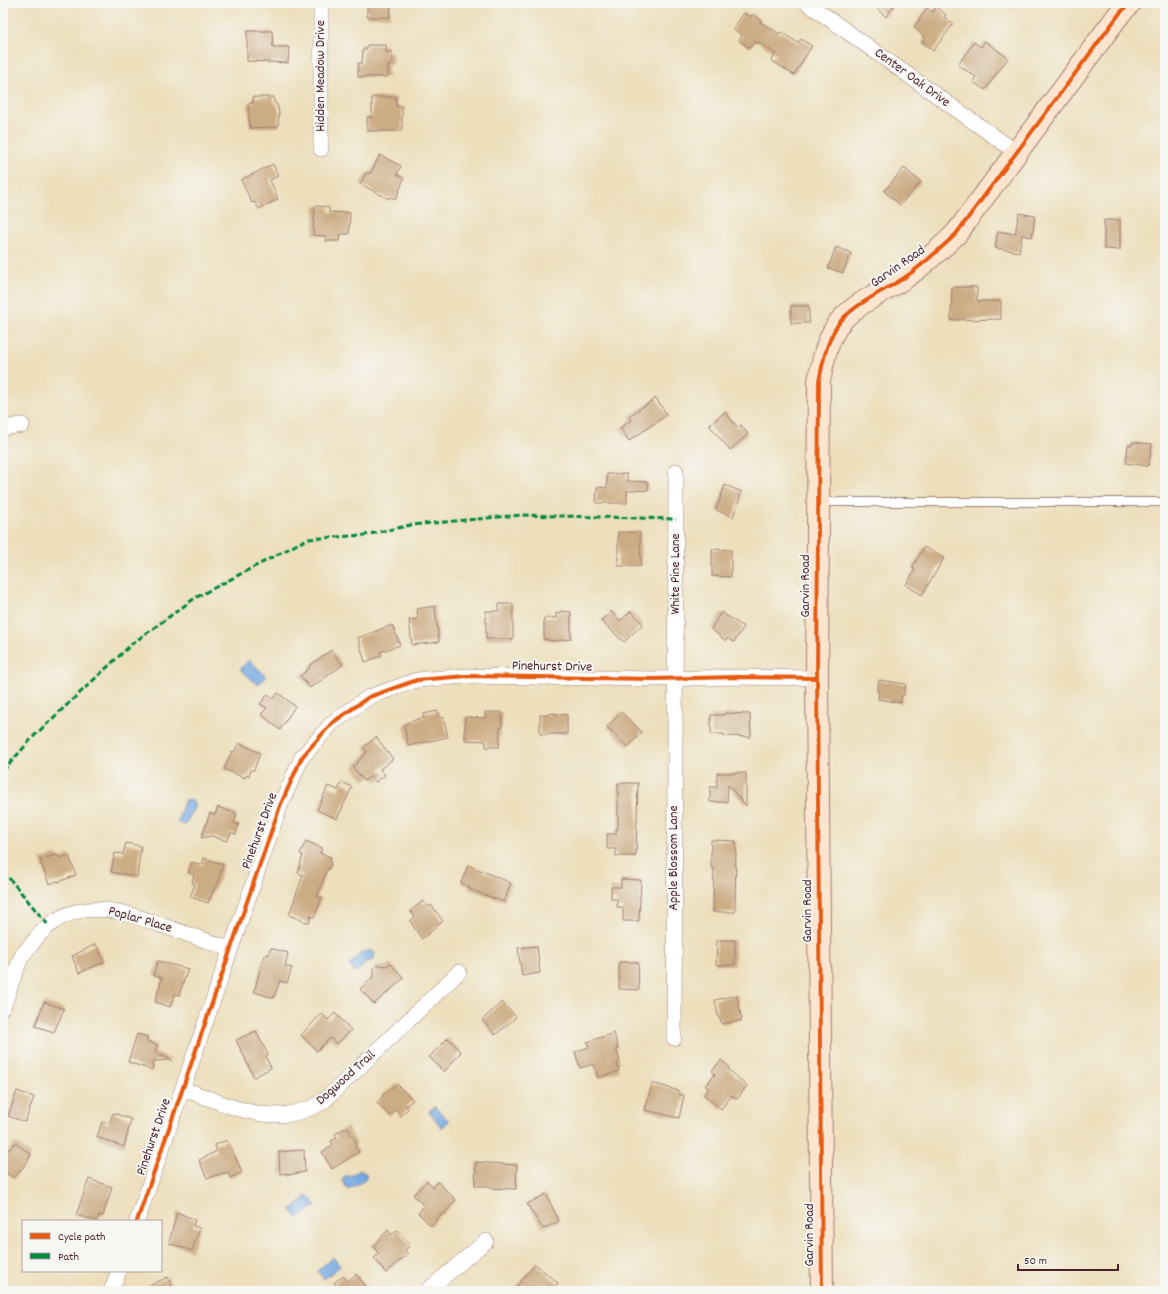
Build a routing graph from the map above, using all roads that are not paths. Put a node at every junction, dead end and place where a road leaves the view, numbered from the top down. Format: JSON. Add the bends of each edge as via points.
{"nodes":[{"id":1,"x":321,"y":3,"type":"edge"},
{"id":2,"x":807,"y":3,"type":"edge"},
{"id":3,"x":1130,"y":3,"type":"edge"},
{"id":4,"x":321,"y":149,"type":"dead end"},
{"id":5,"x":1016,"y":152,"type":"junction"},
{"id":6,"x":22,"y":425,"type":"dead end"},
{"id":7,"x":3,"y":428,"type":"edge"},
{"id":8,"x":676,"y":471,"type":"dead end"},
{"id":9,"x":818,"y":502,"type":"junction"},
{"id":10,"x":1165,"y":502,"type":"edge"},
{"id":11,"x":676,"y":678,"type":"junction"},
{"id":12,"x":817,"y":678,"type":"junction"},
{"id":13,"x":230,"y":949,"type":"junction"},
{"id":14,"x":459,"y":972,"type":"dead end"},
{"id":15,"x":3,"y":1007,"type":"edge"},
{"id":16,"x":674,"y":1038,"type":"dead end"},
{"id":17,"x":183,"y":1089,"type":"junction"},
{"id":18,"x":137,"y":1220,"type":"edge"},
{"id":19,"x":486,"y":1241,"type":"dead end"},
{"id":20,"x":119,"y":1272,"type":"edge"},
{"id":21,"x":112,"y":1291,"type":"edge"},
{"id":22,"x":427,"y":1291,"type":"edge"},
{"id":23,"x":822,"y":1291,"type":"edge"}],
"edges":[{"from":1,"to":4,"type":"street","name":"Hidden Meadow Drive"},
{"from":2,"to":5,"type":"street","name":"Center Oak Drive"},
{"from":3,"to":5,"type":"street","name":"Garvin Road","via":[[1120,12]]},
{"from":5,"to":9,"type":"street","name":"Garvin Road","via":[[956,234],[905,277],[851,312],[838,325],[828,342],[819,382]]},
{"from":6,"to":7,"type":"street"},
{"from":8,"to":11,"type":"street","name":"White Pine Lane"},
{"from":9,"to":10,"type":"lane"},
{"from":9,"to":12,"type":"street","name":"Garvin Road"},
{"from":11,"to":12,"type":"street","name":"Pinehurst Drive"},
{"from":11,"to":13,"type":"street","name":"Pinehurst Drive","via":[[467,676],[417,680],[369,698],[332,723],[302,757],[280,806]]},
{"from":11,"to":16,"type":"street","name":"Apple Blossom Lane"},
{"from":12,"to":23,"type":"street","name":"Garvin Road"},
{"from":13,"to":15,"type":"street","name":"Poplar Place","via":[[130,914],[93,908],[73,912],[40,933],[22,958]]},
{"from":13,"to":17,"type":"street","name":"Pinehurst Drive"},
{"from":14,"to":17,"type":"street","name":"Dogwood Trail","via":[[324,1101],[311,1109],[273,1116],[256,1114]]},
{"from":17,"to":18,"type":"street","name":"Pinehurst Drive"},
{"from":19,"to":22,"type":"street"},
{"from":20,"to":21,"type":"street"}]}
